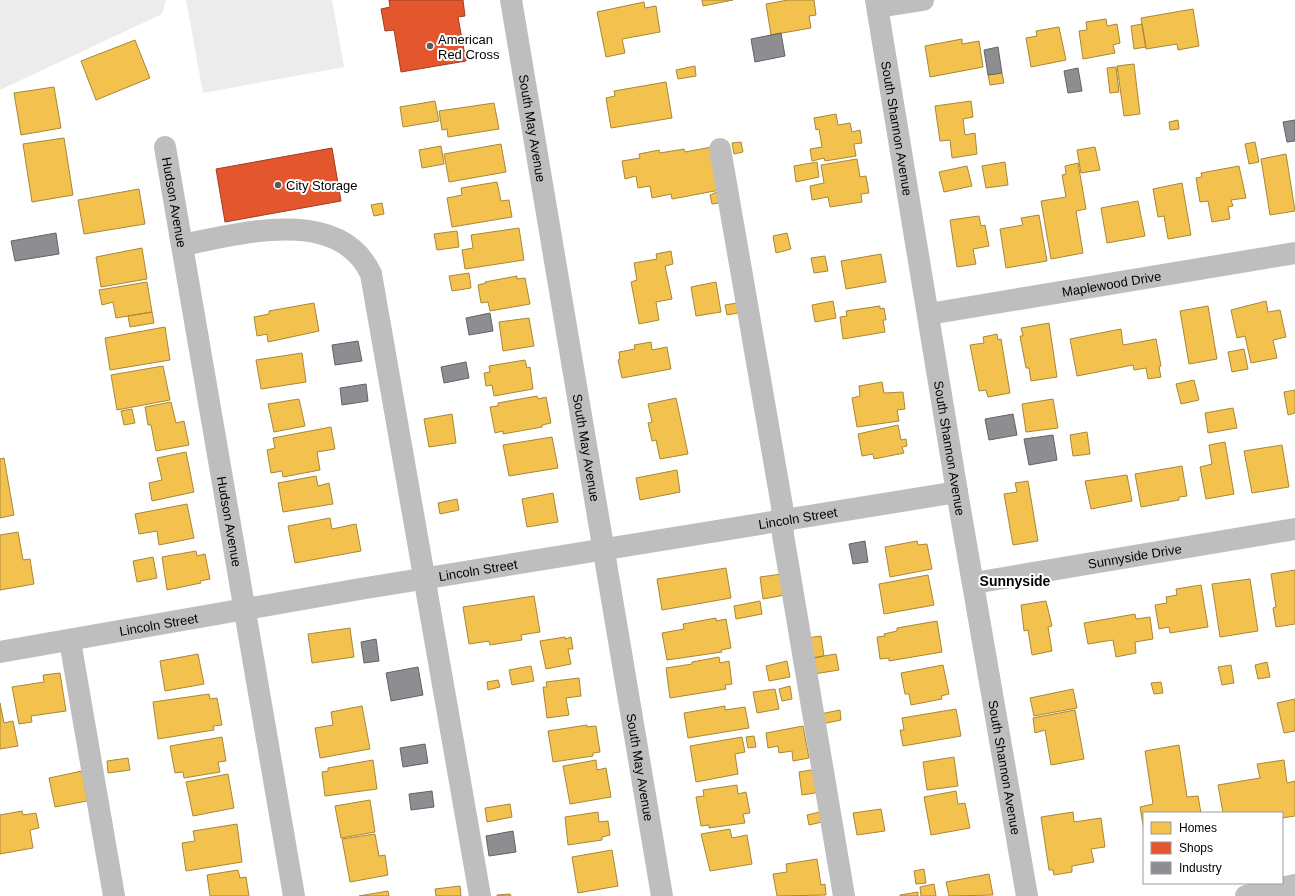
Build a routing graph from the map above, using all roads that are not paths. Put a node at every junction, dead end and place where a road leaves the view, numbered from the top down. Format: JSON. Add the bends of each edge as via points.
{"nodes":[{"id":1,"x":511,"y":0,"type":"edge"},
{"id":2,"x":923,"y":0,"type":"edge"},
{"id":3,"x":877,"y":4,"type":"edge"},
{"id":4,"x":165,"y":147,"type":"dead end"},
{"id":5,"x":720,"y":148,"type":"dead end"},
{"id":6,"x":182,"y":245,"type":"junction"},
{"id":7,"x":1295,"y":253,"type":"edge"},
{"id":8,"x":929,"y":314,"type":"junction"},
{"id":9,"x":957,"y":492,"type":"junction"},
{"id":10,"x":782,"y":520,"type":"junction"},
{"id":11,"x":1295,"y":529,"type":"edge"},
{"id":12,"x":604,"y":550,"type":"junction"},
{"id":13,"x":426,"y":579,"type":"junction"},
{"id":14,"x":974,"y":583,"type":"junction"},
{"id":15,"x":244,"y":610,"type":"junction"},
{"id":16,"x":70,"y":641,"type":"junction"},
{"id":17,"x":0,"y":652,"type":"edge"},
{"id":18,"x":1295,"y":885,"type":"edge"},
{"id":19,"x":114,"y":896,"type":"edge"},
{"id":20,"x":294,"y":896,"type":"edge"},
{"id":21,"x":480,"y":896,"type":"edge"},
{"id":22,"x":662,"y":896,"type":"edge"},
{"id":23,"x":844,"y":896,"type":"edge"},
{"id":24,"x":1027,"y":896,"type":"edge"},
{"id":25,"x":1246,"y":896,"type":"edge"}],
"edges":[{"from":1,"to":12,"type":"street","name":"South May Avenue"},
{"from":2,"to":3,"type":"street"},
{"from":3,"to":8,"type":"street","name":"South Shannon Avenue"},
{"from":4,"to":6,"type":"street","name":"Hudson Avenue"},
{"from":5,"to":10,"type":"street"},
{"from":6,"to":13,"type":"street","via":[[287,229],[339,240],[363,259],[371,274]]},
{"from":6,"to":15,"type":"street","name":"Hudson Avenue"},
{"from":7,"to":8,"type":"street","name":"Maplewood Drive"},
{"from":8,"to":9,"type":"street","name":"South Shannon Avenue"},
{"from":9,"to":10,"type":"street","name":"Lincoln Street"},
{"from":9,"to":14,"type":"street","name":"South Shannon Avenue"},
{"from":10,"to":12,"type":"street","name":"Lincoln Street"},
{"from":10,"to":23,"type":"street"},
{"from":11,"to":14,"type":"street","name":"Sunnyside Drive"},
{"from":12,"to":13,"type":"street","name":"Lincoln Street"},
{"from":12,"to":22,"type":"street","name":"South May Avenue"},
{"from":13,"to":15,"type":"street","name":"Lincoln Street"},
{"from":13,"to":21,"type":"street"},
{"from":14,"to":24,"type":"street","name":"South Shannon Avenue"},
{"from":15,"to":16,"type":"street","name":"Lincoln Street"},
{"from":15,"to":20,"type":"street","name":"Hudson Avenue"},
{"from":16,"to":17,"type":"street","name":"Lincoln Street"},
{"from":16,"to":19,"type":"street"},
{"from":18,"to":25,"type":"street"}]}
